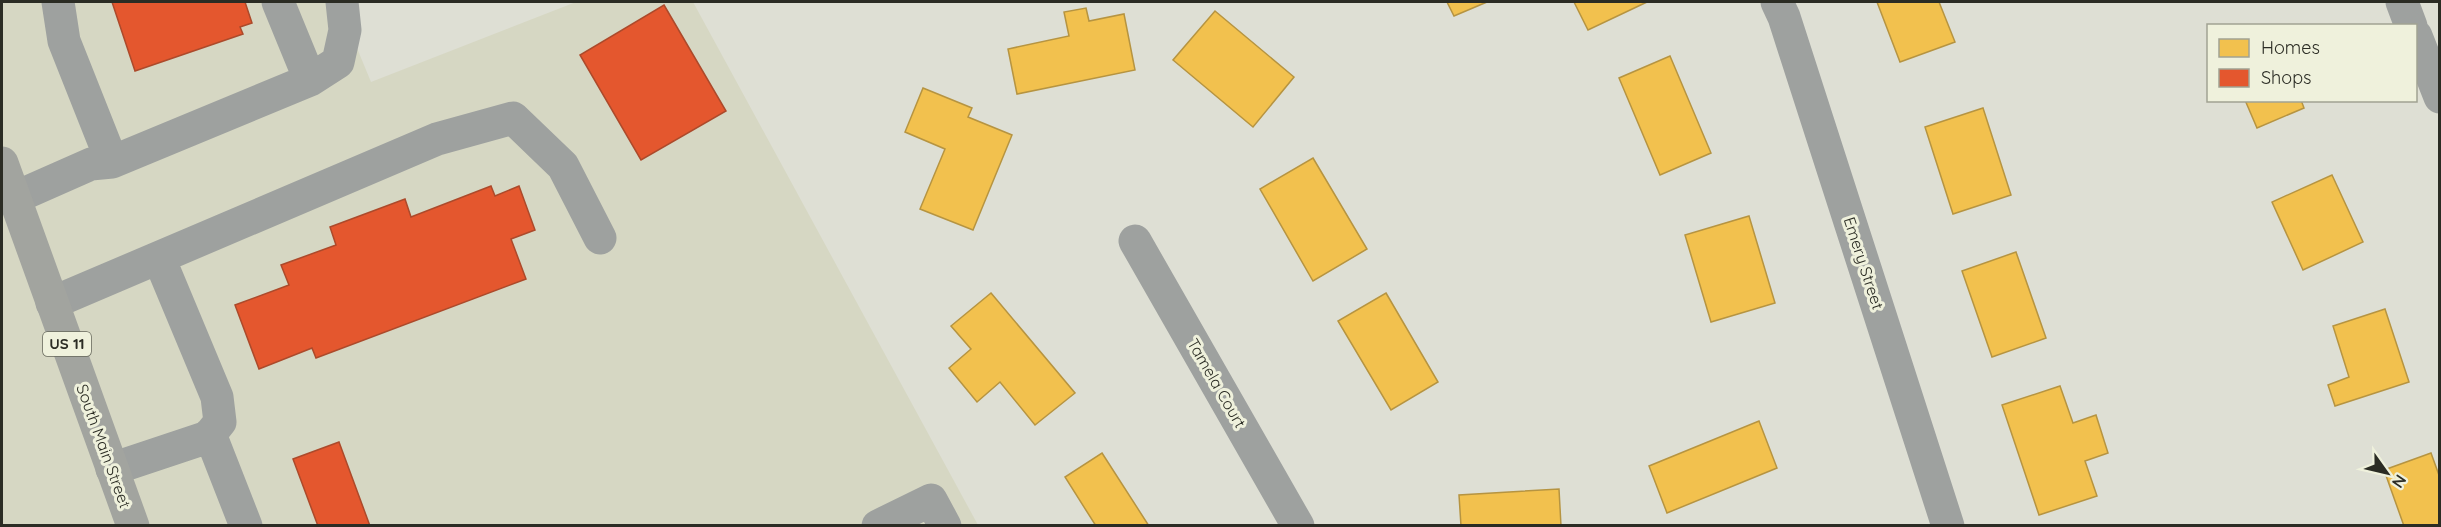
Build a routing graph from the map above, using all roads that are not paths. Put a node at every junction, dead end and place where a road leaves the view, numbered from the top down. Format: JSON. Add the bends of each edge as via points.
{"nodes":[{"id":1,"x":58,"y":2,"type":"edge"},
{"id":2,"x":278,"y":2,"type":"edge"},
{"id":3,"x":342,"y":2,"type":"edge"},
{"id":4,"x":1777,"y":2,"type":"edge"},
{"id":5,"x":2402,"y":2,"type":"edge"},
{"id":6,"x":2411,"y":24,"type":"edge"},
{"id":7,"x":2417,"y":41,"type":"edge"},
{"id":8,"x":310,"y":80,"type":"junction"},
{"id":9,"x":2439,"y":97,"type":"edge"},
{"id":10,"x":112,"y":162,"type":"junction"},
{"id":11,"x":2,"y":163,"type":"edge"},
{"id":12,"x":14,"y":198,"type":"junction"},
{"id":13,"x":600,"y":238,"type":"dead end"},
{"id":14,"x":1135,"y":241,"type":"dead end"},
{"id":15,"x":159,"y":258,"type":"junction"},
{"id":16,"x":52,"y":303,"type":"junction"},
{"id":17,"x":210,"y":434,"type":"junction"},
{"id":18,"x":112,"y":469,"type":"junction"},
{"id":19,"x":132,"y":525,"type":"edge"},
{"id":20,"x":246,"y":525,"type":"edge"},
{"id":21,"x":878,"y":525,"type":"edge"},
{"id":22,"x":945,"y":525,"type":"edge"},
{"id":23,"x":1298,"y":525,"type":"edge"},
{"id":24,"x":1948,"y":525,"type":"edge"}],
"edges":[{"from":1,"to":10,"type":"street","via":[[64,41]]},
{"from":2,"to":8,"type":"street"},
{"from":3,"to":8,"type":"street","via":[[345,30],[338,63]]},
{"from":4,"to":24,"type":"street","name":"Emery Street"},
{"from":5,"to":6,"type":"street"},
{"from":7,"to":9,"type":"street"},
{"from":8,"to":10,"type":"street"},
{"from":10,"to":12,"type":"street","via":[[91,164]]},
{"from":11,"to":12,"type":"main road","name":"South Main Street","number":"US 11"},
{"from":12,"to":16,"type":"main road","name":"South Main Street","number":"US 11"},
{"from":13,"to":15,"type":"street","via":[[563,166],[513,118],[436,139]]},
{"from":14,"to":23,"type":"street","name":"Tamela Court"},
{"from":15,"to":16,"type":"street"},
{"from":15,"to":17,"type":"street","via":[[217,397],[220,422]]},
{"from":16,"to":18,"type":"main road","name":"South Main Street","number":"US 11"},
{"from":17,"to":18,"type":"street"},
{"from":17,"to":20,"type":"street"},
{"from":18,"to":19,"type":"main road","name":"South Main Street","number":"US 11"},
{"from":21,"to":22,"type":"street","via":[[931,500]]}]}
